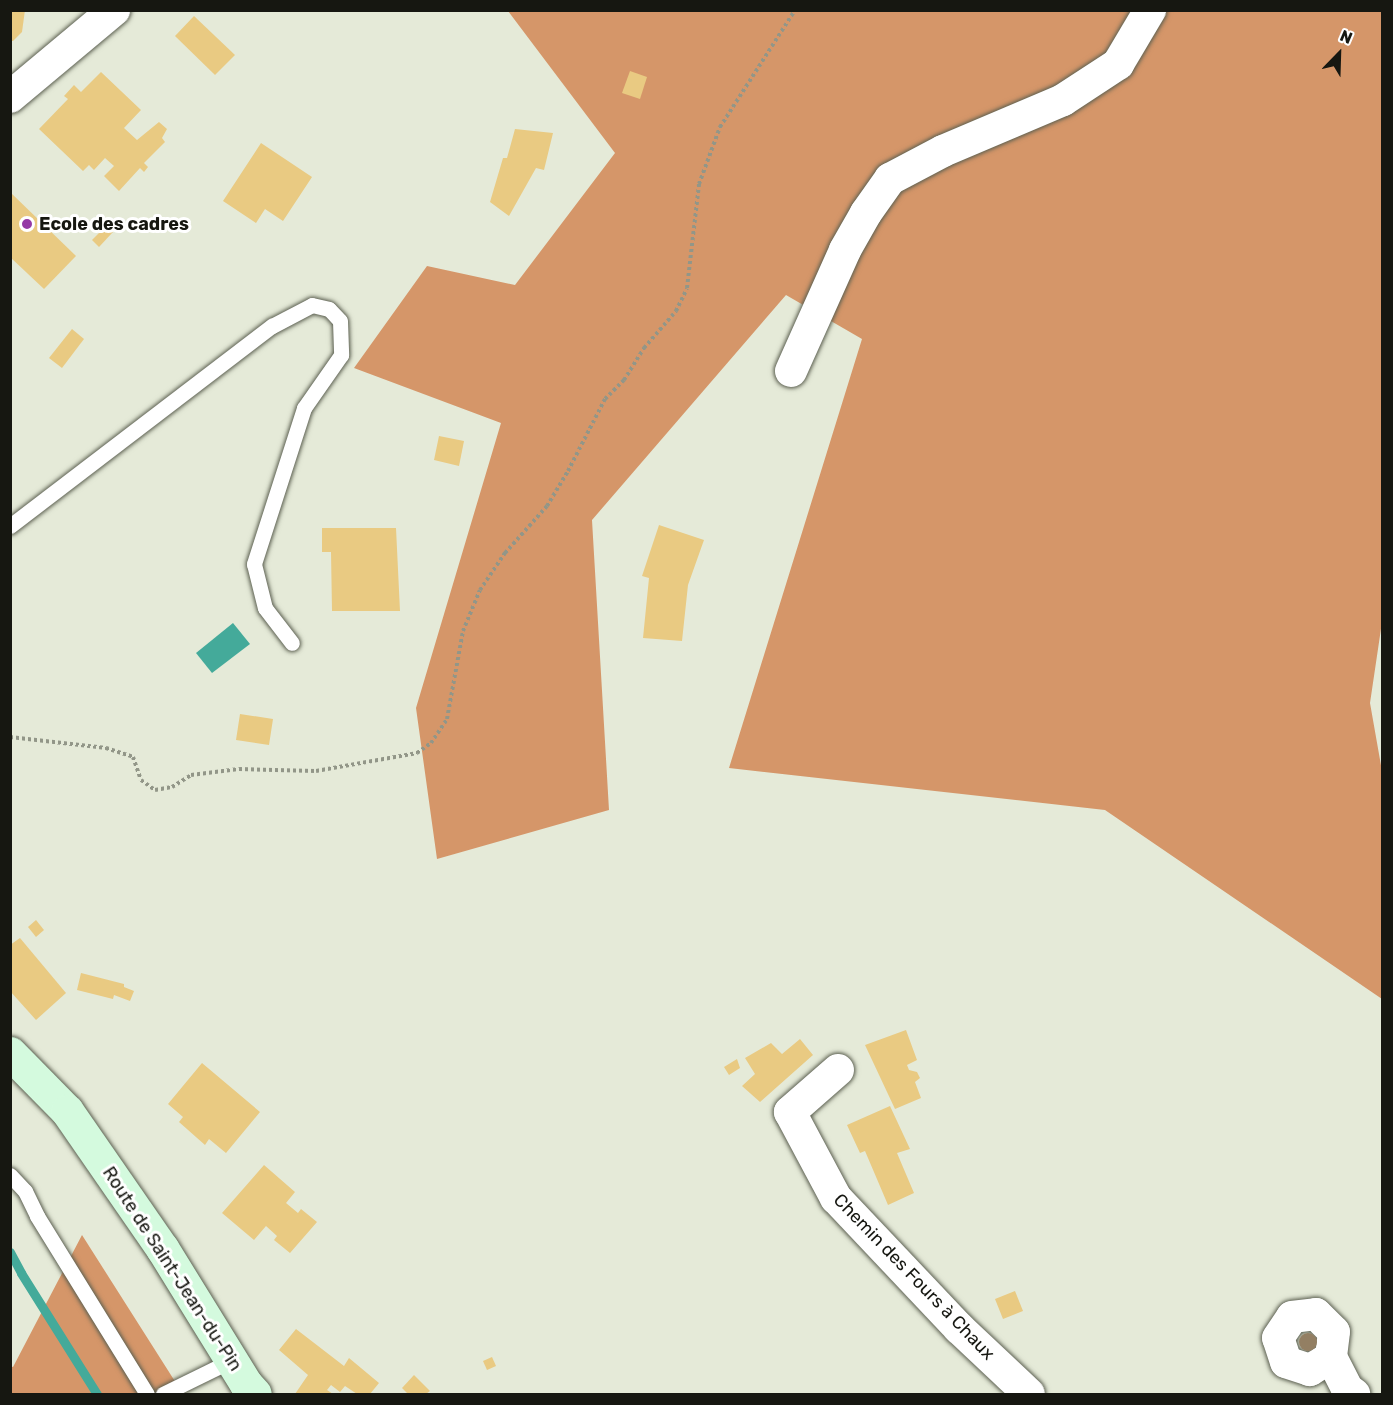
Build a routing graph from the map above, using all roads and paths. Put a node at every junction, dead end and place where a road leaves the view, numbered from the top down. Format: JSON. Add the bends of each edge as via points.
{"nodes":[{"id":1,"x":114,"y":10,"type":"edge"},
{"id":2,"x":795,"y":10,"type":"edge"},
{"id":3,"x":1150,"y":10,"type":"edge"},
{"id":4,"x":10,"y":98,"type":"edge"},
{"id":5,"x":791,"y":371,"type":"dead end"},
{"id":6,"x":10,"y":526,"type":"edge"},
{"id":7,"x":292,"y":643,"type":"dead end"},
{"id":8,"x":10,"y":737,"type":"edge"},
{"id":9,"x":10,"y":1053,"type":"edge"},
{"id":10,"x":838,"y":1070,"type":"dead end"},
{"id":11,"x":10,"y":1075,"type":"edge"},
{"id":12,"x":89,"y":1143,"type":"junction"},
{"id":13,"x":10,"y":1175,"type":"edge"},
{"id":14,"x":1331,"y":1357,"type":"dead end"},
{"id":15,"x":231,"y":1360,"type":"junction"},
{"id":16,"x":147,"y":1395,"type":"edge"},
{"id":17,"x":164,"y":1395,"type":"edge"},
{"id":18,"x":255,"y":1395,"type":"edge"},
{"id":19,"x":1029,"y":1395,"type":"edge"},
{"id":20,"x":1354,"y":1395,"type":"edge"}],
"edges":[{"from":1,"to":4,"type":"street"},
{"from":2,"to":8,"type":"path","via":[[720,127],[699,184],[687,288],[676,311],[605,399],[547,506],[505,553],[480,590],[464,631],[447,719],[431,743],[417,753],[316,771],[239,769],[191,775],[172,787],[155,790],[141,780],[133,757],[106,748]]},
{"from":3,"to":5,"type":"street","via":[[1118,64],[1063,100],[943,151],[891,179],[845,250]]},
{"from":6,"to":7,"type":"lane","via":[[272,326],[312,305],[329,309],[340,321],[341,356],[304,408],[254,564],[265,608]]},
{"from":9,"to":12,"type":"main road","name":"Route de Saint-Jean-du-Pin","via":[[67,1111]]},
{"from":10,"to":19,"type":"street","name":"Chemin des Fours à Chaux","via":[[790,1112],[836,1198],[959,1328]]},
{"from":11,"to":12,"type":"main road","name":"Route de Saint-Jean-du-Pin"},
{"from":12,"to":15,"type":"main road","name":"Route de Saint-Jean-du-Pin","via":[[162,1248]]},
{"from":13,"to":16,"type":"lane","via":[[25,1191]]},
{"from":14,"to":20,"type":"street"},
{"from":15,"to":17,"type":"lane"},
{"from":15,"to":18,"type":"main road","name":"Route de Saint-Jean-du-Pin"}]}
